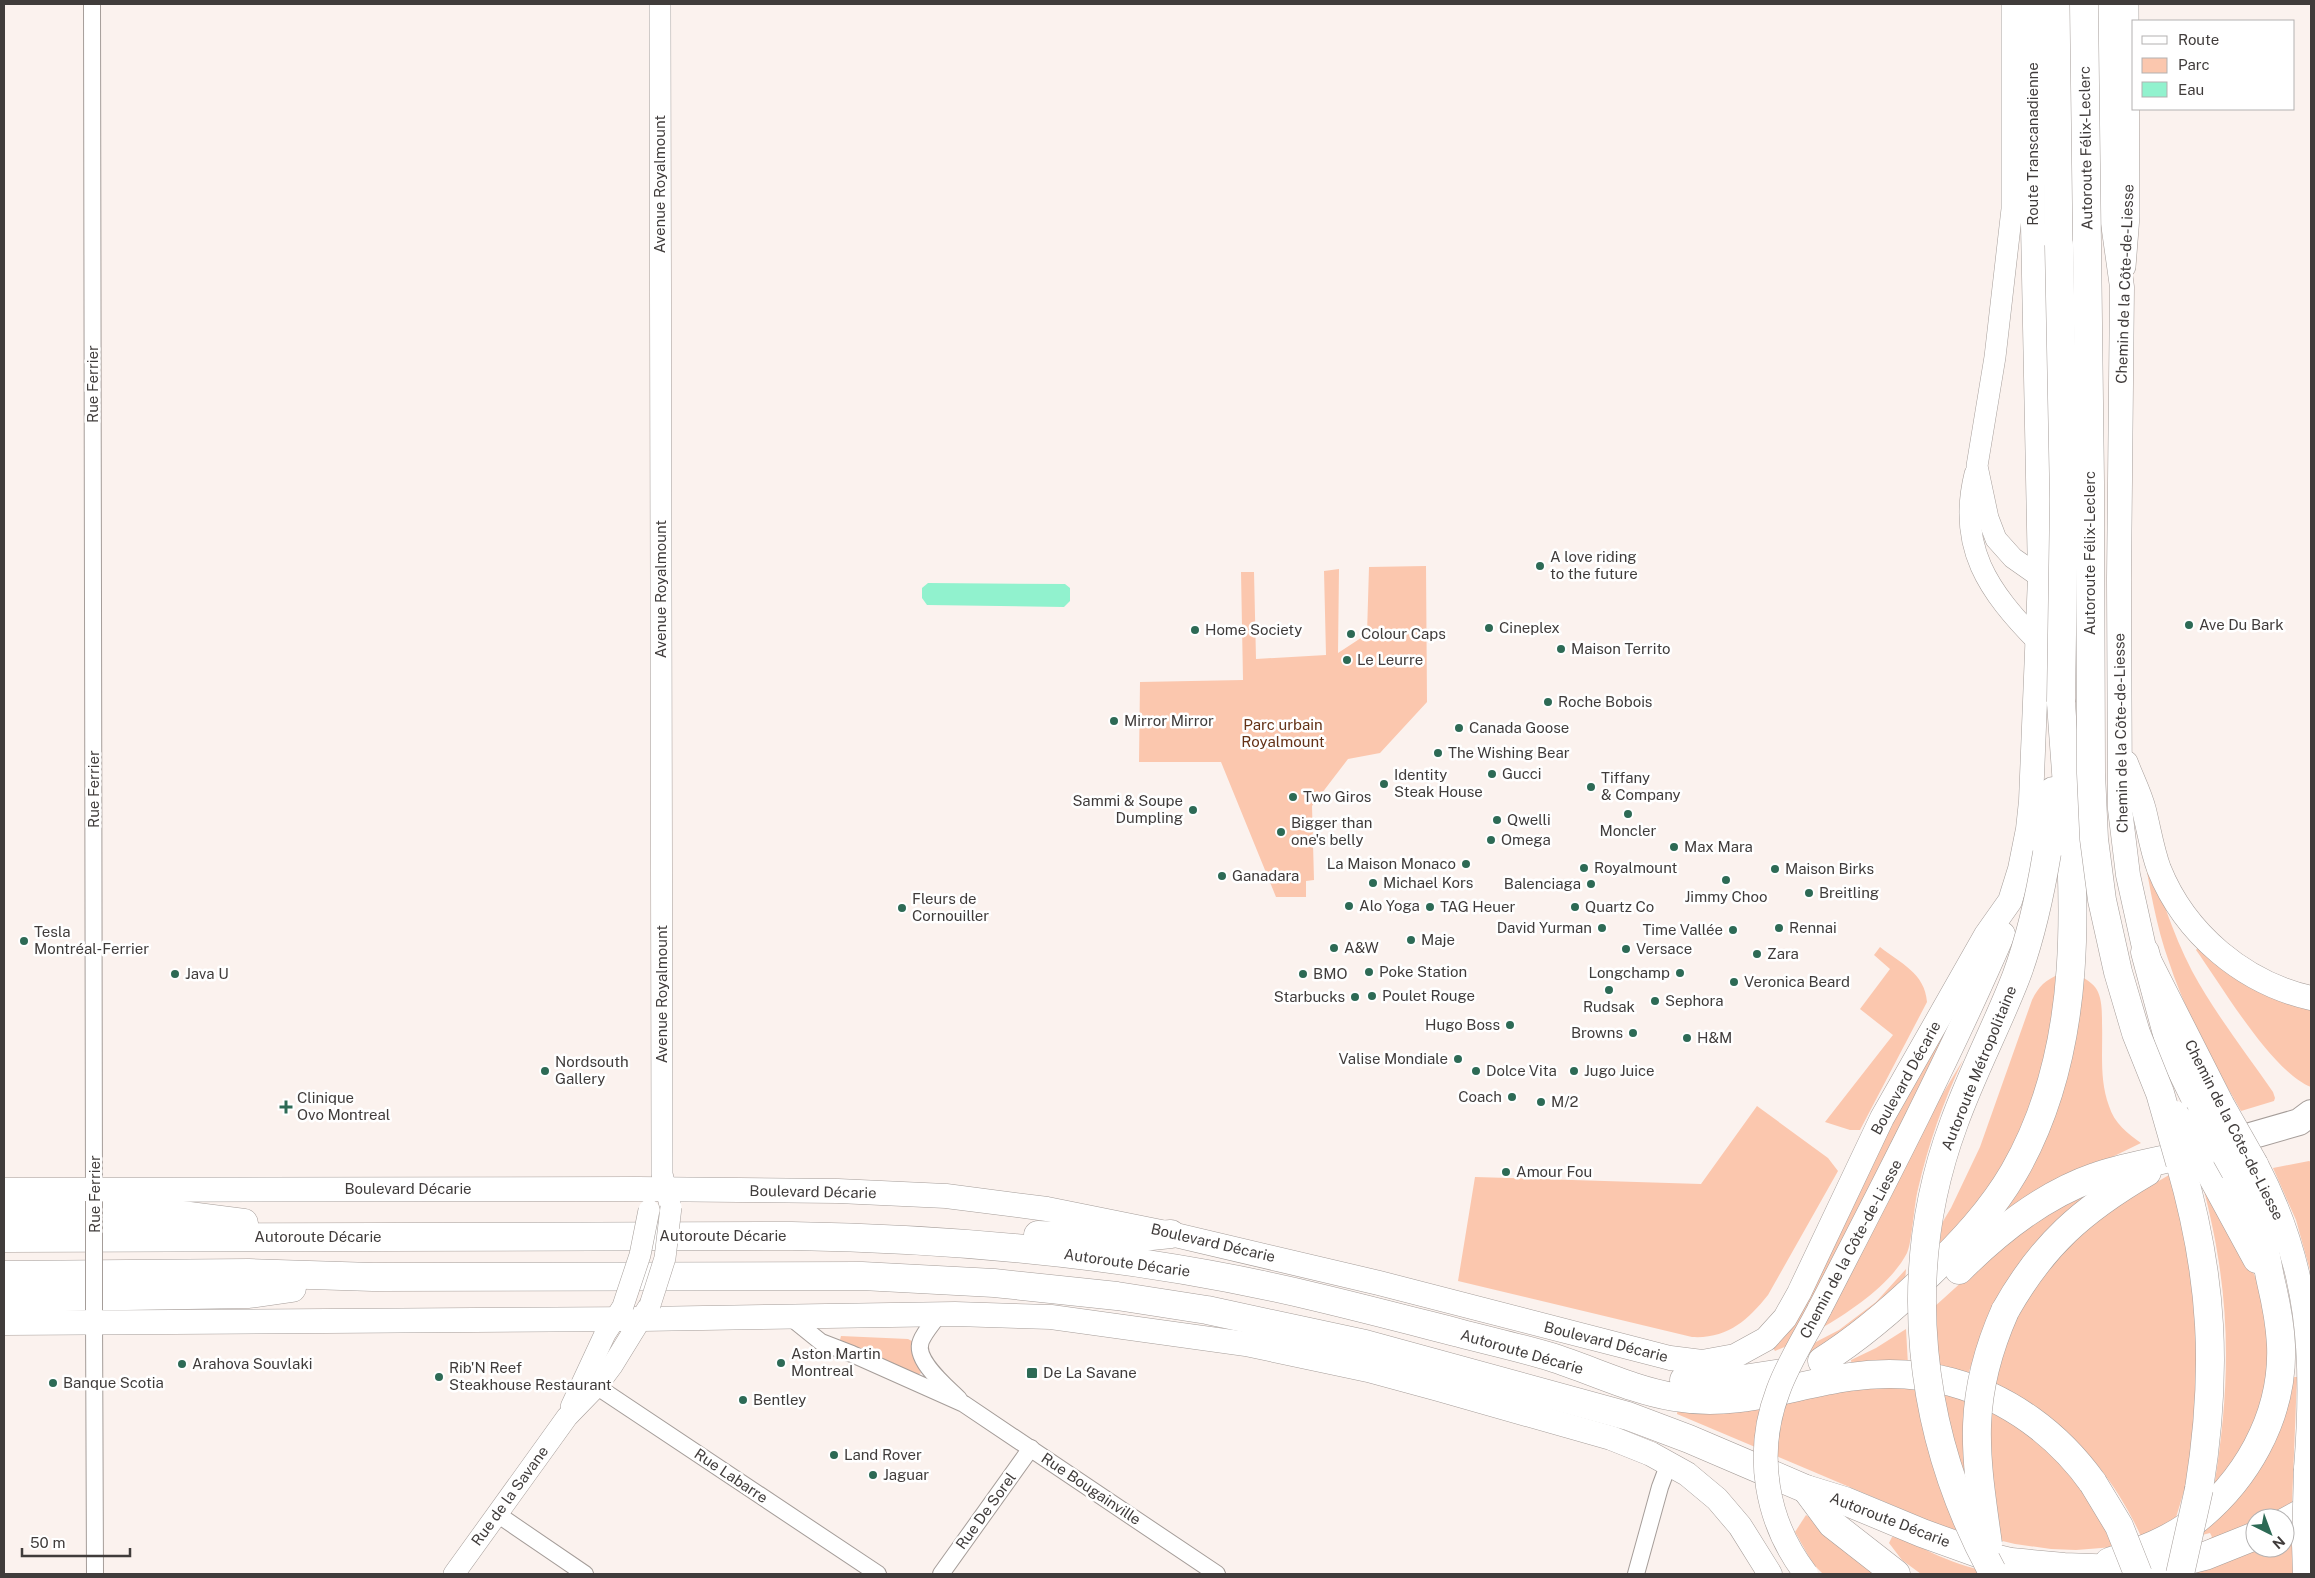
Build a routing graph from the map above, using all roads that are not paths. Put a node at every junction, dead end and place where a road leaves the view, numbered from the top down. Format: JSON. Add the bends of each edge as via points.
{"nodes":[{"id":1,"x":92,"y":4,"type":"edge"},
{"id":2,"x":660,"y":4,"type":"edge"},
{"id":3,"x":2012,"y":4,"type":"edge"},
{"id":4,"x":2032,"y":4,"type":"edge"},
{"id":5,"x":2057,"y":4,"type":"edge"},
{"id":6,"x":2108,"y":5,"type":"edge"},
{"id":7,"x":2034,"y":285,"type":"junction"},
{"id":8,"x":2122,"y":287,"type":"junction"},
{"id":9,"x":1977,"y":466,"type":"junction"},
{"id":10,"x":2040,"y":577,"type":"junction"},
{"id":11,"x":2119,"y":579,"type":"junction"},
{"id":12,"x":2038,"y":642,"type":"junction"},
{"id":13,"x":2061,"y":702,"type":"junction"},
{"id":14,"x":2121,"y":751,"type":"junction"},
{"id":15,"x":2010,"y":901,"type":"junction"},
{"id":16,"x":2145,"y":952,"type":"joint"},
{"id":17,"x":2311,"y":998,"type":"edge"},
{"id":18,"x":2160,"y":1093,"type":"junction"},
{"id":19,"x":2307,"y":1120,"type":"edge"},
{"id":20,"x":2170,"y":1158,"type":"junction"},
{"id":21,"x":2245,"y":1168,"type":"junction"},
{"id":22,"x":4,"y":1190,"type":"edge"},
{"id":23,"x":661,"y":1191,"type":"junction"},
{"id":24,"x":94,"y":1195,"type":"junction"},
{"id":25,"x":4,"y":1211,"type":"edge"},
{"id":26,"x":1171,"y":1234,"type":"junction"},
{"id":27,"x":349,"y":1237,"type":"junction"},
{"id":28,"x":4,"y":1238,"type":"edge"},
{"id":29,"x":996,"y":1247,"type":"junction"},
{"id":30,"x":4,"y":1275,"type":"edge"},
{"id":31,"x":373,"y":1277,"type":"junction"},
{"id":32,"x":2273,"y":1288,"type":"junction"},
{"id":33,"x":4,"y":1298,"type":"edge"},
{"id":34,"x":632,"y":1312,"type":"junction"},
{"id":35,"x":940,"y":1314,"type":"junction"},
{"id":36,"x":94,"y":1316,"type":"junction"},
{"id":37,"x":790,"y":1317,"type":"junction"},
{"id":38,"x":4,"y":1323,"type":"edge"},
{"id":39,"x":1550,"y":1357,"type":"junction"},
{"id":40,"x":1822,"y":1361,"type":"junction"},
{"id":41,"x":590,"y":1382,"type":"junction"},
{"id":42,"x":964,"y":1404,"type":"junction"},
{"id":43,"x":1030,"y":1448,"type":"junction"},
{"id":44,"x":1669,"y":1463,"type":"junction"},
{"id":45,"x":1806,"y":1489,"type":"junction"},
{"id":46,"x":2311,"y":1508,"type":"edge"},
{"id":47,"x":497,"y":1514,"type":"junction"},
{"id":48,"x":2295,"y":1517,"type":"edge"},
{"id":49,"x":2245,"y":1540,"type":"edge"},
{"id":50,"x":2093,"y":1568,"type":"junction"},
{"id":51,"x":1993,"y":1573,"type":"edge"},
{"id":52,"x":95,"y":1574,"type":"edge"},
{"id":53,"x":454,"y":1574,"type":"edge"},
{"id":54,"x":585,"y":1574,"type":"edge"},
{"id":55,"x":878,"y":1574,"type":"edge"},
{"id":56,"x":940,"y":1574,"type":"edge"},
{"id":57,"x":1217,"y":1574,"type":"edge"},
{"id":58,"x":1636,"y":1574,"type":"edge"},
{"id":59,"x":1770,"y":1574,"type":"edge"},
{"id":60,"x":1806,"y":1574,"type":"edge"},
{"id":61,"x":1896,"y":1574,"type":"edge"},
{"id":62,"x":2138,"y":1574,"type":"edge"},
{"id":63,"x":2180,"y":1574,"type":"edge"},
{"id":64,"x":2305,"y":1574,"type":"edge"}],
"edges":[{"from":1,"to":24,"type":"street","name":"Rue Ferrier"},
{"from":2,"to":23,"type":"street","name":"Avenue Royalmount"},
{"from":3,"to":9,"type":"street","via":[[2012,209],[1995,357]]},
{"from":4,"to":7,"type":"main road","name":"Route Transcanadienne"},
{"from":5,"to":13,"type":"highway","name":"Autoroute Félix-Leclerc","bridge":true,"via":[[2064,499]]},
{"from":6,"to":8,"type":"main road","via":[[2112,216]]},
{"from":6,"to":18,"type":"highway","name":"Autoroute Félix-Leclerc","bridge":true,"via":[[2090,482],[2094,839],[2102,900],[2118,972],[2136,1033]]},
{"from":7,"to":8,"type":"main road","via":[[2054,298],[2070,301]]},
{"from":7,"to":10,"type":"main road"},
{"from":8,"to":11,"type":"main road","name":"Chemin de la Côte-de-Liesse"},
{"from":9,"to":10,"type":"street","via":[[1996,539],[2013,558]]},
{"from":9,"to":12,"type":"street","via":[[1968,515],[1980,565],[2008,611]]},
{"from":10,"to":11,"type":"main road","via":[[2101,589]]},
{"from":10,"to":12,"type":"main road"},
{"from":11,"to":14,"type":"main road","name":"Chemin de la Côte-de-Liesse"},
{"from":12,"to":15,"type":"main road","name":"Boulevard Décarie","via":[[2028,829]]},
{"from":13,"to":40,"type":"highway","via":[[2072,926],[2068,1008],[2045,1107],[2023,1156],[1999,1196],[1972,1231],[1868,1329]]},
{"from":13,"to":51,"type":"highway","name":"Autoroute Métropolitaine","bridge":true,"via":[[2047,853],[2034,915],[2016,976],[1947,1141],[1931,1202],[1922,1273],[1924,1354],[1939,1441],[1958,1500]]},
{"from":14,"to":16,"type":"main road","name":"Chemin de la Côte-de-Liesse","via":[[2122,840]]},
{"from":14,"to":17,"type":"main road","via":[[2143,808],[2161,872],[2195,927],[2219,952],[2248,974],[2276,988]]},
{"from":15,"to":26,"type":"main road","name":"Boulevard Décarie","via":[[1986,935],[1882,1118],[1790,1311],[1766,1339],[1735,1356],[1702,1362],[1670,1358],[1369,1280]]},
{"from":15,"to":60,"type":"main road","name":"Chemin de la Côte-de-Liesse","bridge":true,"via":[[2005,930],[1952,1049],[1778,1390],[1770,1419],[1766,1454],[1767,1488],[1776,1522],[1788,1549]]},
{"from":16,"to":21,"type":"highway","bridge":true,"via":[[2171,1049],[2212,1108]]},
{"from":18,"to":32,"type":"highway","bridge":true,"via":[[2201,1156]]},
{"from":18,"to":63,"type":"highway","bridge":true,"via":[[2197,1226],[2207,1287],[2211,1343],[2206,1445]]},
{"from":19,"to":20,"type":"main road"},
{"from":20,"to":40,"type":"highway","via":[[2095,1176],[2040,1204],[1999,1232],[1894,1328],[1863,1347]]},
{"from":20,"to":51,"type":"highway","bridge":true,"via":[[2102,1199],[2067,1228],[2031,1269],[2006,1311],[1983,1372],[1976,1422],[1977,1469]]},
{"from":21,"to":32,"type":"highway"},
{"from":21,"to":64,"type":"main road","name":"Chemin de la Côte-de-Liesse","bridge":true,"via":[[2273,1200],[2288,1236],[2307,1321],[2311,1377]]},
{"from":22,"to":24,"type":"main road","name":"Boulevard Décarie"},
{"from":23,"to":24,"type":"main road","name":"Boulevard Décarie"},
{"from":23,"to":26,"type":"main road","name":"Boulevard Décarie","via":[[838,1191],[946,1196],[1047,1209]]},
{"from":23,"to":34,"type":"street","name":"Rue de la Savane","bridge":true,"via":[[671,1220],[665,1258]]},
{"from":24,"to":36,"type":"street","name":"Rue Ferrier","bridge":true},
{"from":25,"to":27,"type":"highway","via":[[150,1211]]},
{"from":26,"to":29,"type":"highway","via":[[1122,1239],[1029,1235]]},
{"from":27,"to":28,"type":"highway","name":"Autoroute Décarie"},
{"from":27,"to":29,"type":"highway","name":"Autoroute Décarie","via":[[792,1236]]},
{"from":29,"to":39,"type":"highway","name":"Autoroute Décarie","via":[[1141,1264],[1253,1283]]},
{"from":30,"to":31,"type":"highway","name":"Autoroute Décarie","via":[[249,1273]]},
{"from":31,"to":33,"type":"highway","via":[[249,1294]]},
{"from":31,"to":45,"type":"highway","name":"Autoroute Décarie","via":[[862,1276],[994,1283],[1117,1296],[1286,1326],[1577,1400],[1670,1431]]},
{"from":32,"to":50,"type":"highway","via":[[2280,1331],[2280,1379],[2266,1428],[2251,1458],[2230,1488],[2188,1526],[2158,1543]]},
{"from":34,"to":36,"type":"main road"},
{"from":34,"to":37,"type":"main road"},
{"from":34,"to":41,"type":"street","name":"Rue de la Savane"},
{"from":35,"to":37,"type":"main road"},
{"from":35,"to":42,"type":"street","name":"Rue Bougainville","via":[[922,1340],[921,1351],[928,1368]]},
{"from":35,"to":44,"type":"main road","via":[[1051,1317],[1255,1345],[1376,1373],[1589,1431]]},
{"from":36,"to":38,"type":"main road"},
{"from":36,"to":52,"type":"street","name":"Rue Ferrier"},
{"from":37,"to":42,"type":"street","name":"Rue Bougainville","via":[[821,1342]]},
{"from":39,"to":40,"type":"highway","via":[[1712,1382],[1771,1376]]},
{"from":39,"to":62,"type":"highway","name":"Autoroute Décarie","bridge":true,"via":[[1649,1392],[1708,1401],[1759,1397],[1862,1375],[1903,1374],[1976,1390],[2022,1414],[2061,1445],[2093,1482],[2119,1526]]},
{"from":41,"to":47,"type":"street","name":"Rue de la Savane"},
{"from":41,"to":55,"type":"street","name":"Rue Labarre"},
{"from":42,"to":43,"type":"street","name":"Rue Bougainville"},
{"from":43,"to":56,"type":"street","name":"Rue De Sorel"},
{"from":43,"to":57,"type":"street","name":"Rue Bougainville"},
{"from":44,"to":58,"type":"street"},
{"from":44,"to":59,"type":"main road","via":[[1703,1486],[1726,1508]]},
{"from":45,"to":50,"type":"highway","name":"Autoroute Décarie","via":[[1986,1556],[2035,1566]]},
{"from":45,"to":61,"type":"highway","via":[[1832,1524]]},
{"from":46,"to":48,"type":"highway"},
{"from":47,"to":53,"type":"street","name":"Rue de la Savane"},
{"from":47,"to":54,"type":"street"},
{"from":49,"to":50,"type":"highway","name":"Autoroute Décarie","via":[[2205,1556],[2160,1568]]}]}
